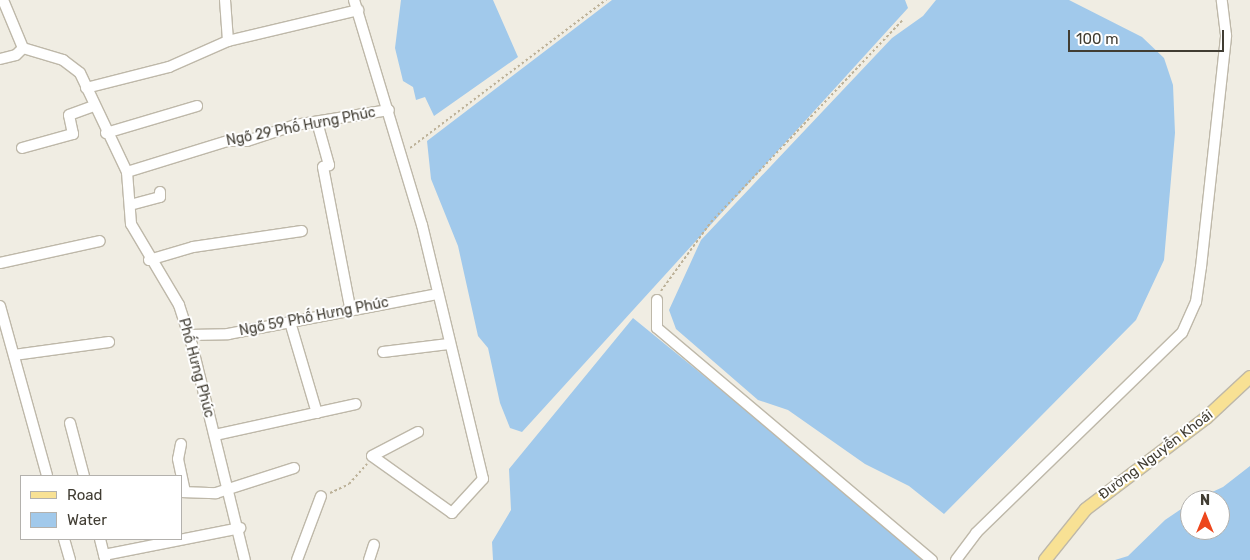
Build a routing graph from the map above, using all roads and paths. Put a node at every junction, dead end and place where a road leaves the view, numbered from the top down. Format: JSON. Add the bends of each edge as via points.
{"nodes":[{"id":1,"x":225,"y":0,"type":"edge"},
{"id":2,"x":354,"y":0,"type":"edge"},
{"id":3,"x":606,"y":0,"type":"edge"},
{"id":4,"x":1222,"y":0,"type":"edge"},
{"id":5,"x":2,"y":6,"type":"edge"},
{"id":6,"x":358,"y":10,"type":"junction"},
{"id":7,"x":904,"y":20,"type":"dead end"},
{"id":8,"x":228,"y":42,"type":"junction"},
{"id":9,"x":23,"y":48,"type":"junction"},
{"id":10,"x":0,"y":59,"type":"edge"},
{"id":11,"x":86,"y":88,"type":"junction"},
{"id":12,"x":94,"y":106,"type":"junction"},
{"id":13,"x":197,"y":106,"type":"dead end"},
{"id":14,"x":389,"y":110,"type":"junction"},
{"id":15,"x":316,"y":122,"type":"junction"},
{"id":16,"x":106,"y":133,"type":"junction"},
{"id":17,"x":22,"y":148,"type":"dead end"},
{"id":18,"x":402,"y":154,"type":"junction"},
{"id":19,"x":127,"y":172,"type":"junction"},
{"id":20,"x":160,"y":192,"type":"dead end"},
{"id":21,"x":130,"y":206,"type":"junction"},
{"id":22,"x":302,"y":231,"type":"dead end"},
{"id":23,"x":100,"y":241,"type":"dead end"},
{"id":24,"x":149,"y":260,"type":"junction"},
{"id":25,"x":0,"y":263,"type":"edge"},
{"id":26,"x":438,"y":294,"type":"junction"},
{"id":27,"x":657,"y":300,"type":"joint"},
{"id":28,"x":0,"y":306,"type":"edge"},
{"id":29,"x":350,"y":307,"type":"junction"},
{"id":30,"x":290,"y":322,"type":"junction"},
{"id":31,"x":189,"y":335,"type":"junction"},
{"id":32,"x":109,"y":342,"type":"dead end"},
{"id":33,"x":449,"y":344,"type":"junction"},
{"id":34,"x":383,"y":352,"type":"dead end"},
{"id":35,"x":14,"y":355,"type":"junction"},
{"id":36,"x":1250,"y":376,"type":"edge"},
{"id":37,"x":356,"y":404,"type":"dead end"},
{"id":38,"x":317,"y":413,"type":"junction"},
{"id":39,"x":70,"y":423,"type":"dead end"},
{"id":40,"x":418,"y":432,"type":"dead end"},
{"id":41,"x":215,"y":435,"type":"junction"},
{"id":42,"x":181,"y":444,"type":"dead end"},
{"id":43,"x":372,"y":456,"type":"junction"},
{"id":44,"x":294,"y":468,"type":"dead end"},
{"id":45,"x":47,"y":475,"type":"edge"},
{"id":46,"x":84,"y":475,"type":"edge"},
{"id":47,"x":180,"y":475,"type":"edge"},
{"id":48,"x":229,"y":487,"type":"junction"},
{"id":49,"x":183,"y":491,"type":"edge"},
{"id":50,"x":321,"y":496,"type":"joint"},
{"id":51,"x":240,"y":528,"type":"junction"},
{"id":52,"x":64,"y":540,"type":"edge"},
{"id":53,"x":100,"y":540,"type":"edge"},
{"id":54,"x":374,"y":544,"type":"dead end"},
{"id":55,"x":105,"y":557,"type":"edge"},
{"id":56,"x":70,"y":560,"type":"edge"},
{"id":57,"x":245,"y":560,"type":"edge"},
{"id":58,"x":298,"y":560,"type":"edge"},
{"id":59,"x":369,"y":560,"type":"edge"},
{"id":60,"x":932,"y":560,"type":"edge"},
{"id":61,"x":956,"y":560,"type":"edge"},
{"id":62,"x":1045,"y":560,"type":"edge"}],
"edges":[{"from":1,"to":8,"type":"street"},
{"from":2,"to":6,"type":"street"},
{"from":3,"to":18,"type":"path"},
{"from":4,"to":61,"type":"street","via":[[1226,34],[1202,267],[1196,302],[1182,333],[976,533]]},
{"from":5,"to":9,"type":"street"},
{"from":6,"to":8,"type":"street"},
{"from":6,"to":14,"type":"street"},
{"from":7,"to":27,"type":"path","via":[[711,222],[672,270]]},
{"from":8,"to":11,"type":"street","via":[[168,67]]},
{"from":9,"to":10,"type":"street","via":[[16,55]]},
{"from":9,"to":11,"type":"street","name":"Phố Hưng Phúc","via":[[73,65]]},
{"from":11,"to":12,"type":"street","name":"Phố Hưng Phúc"},
{"from":12,"to":16,"type":"street","name":"Phố Hưng Phúc"},
{"from":12,"to":17,"type":"street","via":[[69,115],[73,134]]},
{"from":13,"to":16,"type":"street"},
{"from":14,"to":15,"type":"street","name":"Ngõ 29 Phố Hưng Phúc"},
{"from":14,"to":18,"type":"street"},
{"from":15,"to":19,"type":"street","name":"Ngõ 29 Phố Hưng Phúc","via":[[247,141],[228,141]]},
{"from":15,"to":29,"type":"street","via":[[329,165],[323,167]]},
{"from":16,"to":19,"type":"street","name":"Phố Hưng Phúc"},
{"from":18,"to":26,"type":"street"},
{"from":19,"to":21,"type":"street","name":"Phố Hưng Phúc"},
{"from":20,"to":21,"type":"street","via":[[160,197]]},
{"from":21,"to":24,"type":"street","name":"Phố Hưng Phúc","via":[[131,224]]},
{"from":22,"to":24,"type":"street","via":[[193,247]]},
{"from":23,"to":25,"type":"street"},
{"from":24,"to":31,"type":"street","name":"Phố Hưng Phúc","via":[[179,305]]},
{"from":26,"to":29,"type":"street","name":"Ngõ 59 Phố Hưng Phúc"},
{"from":26,"to":33,"type":"street"},
{"from":27,"to":60,"type":"street","via":[[657,328]]},
{"from":28,"to":35,"type":"street"},
{"from":29,"to":30,"type":"street","name":"Ngõ 59 Phố Hưng Phúc"},
{"from":30,"to":31,"type":"street","name":"Ngõ 59 Phố Hưng Phúc","via":[[228,334]]},
{"from":30,"to":38,"type":"street"},
{"from":31,"to":41,"type":"street","name":"Phố Hưng Phúc"},
{"from":32,"to":35,"type":"street"},
{"from":33,"to":34,"type":"street"},
{"from":33,"to":43,"type":"street","via":[[483,479],[452,513]]},
{"from":35,"to":45,"type":"street"},
{"from":36,"to":62,"type":"main road","name":"Đường Nguyễn Khoái","via":[[1220,406],[1086,509]]},
{"from":37,"to":38,"type":"street"},
{"from":38,"to":41,"type":"street"},
{"from":39,"to":46,"type":"street"},
{"from":40,"to":43,"type":"street"},
{"from":41,"to":48,"type":"street","name":"Phố Hưng Phúc"},
{"from":42,"to":47,"type":"street","via":[[178,459]]},
{"from":43,"to":50,"type":"path","via":[[349,484]]},
{"from":44,"to":48,"type":"street"},
{"from":48,"to":49,"type":"street","via":[[216,493]]},
{"from":48,"to":51,"type":"street","name":"Phố Hưng Phúc"},
{"from":50,"to":58,"type":"street"},
{"from":51,"to":55,"type":"street"},
{"from":51,"to":57,"type":"street","name":"Phố Hưng Phúc"},
{"from":52,"to":56,"type":"street"},
{"from":53,"to":55,"type":"street"},
{"from":54,"to":59,"type":"street"}]}
